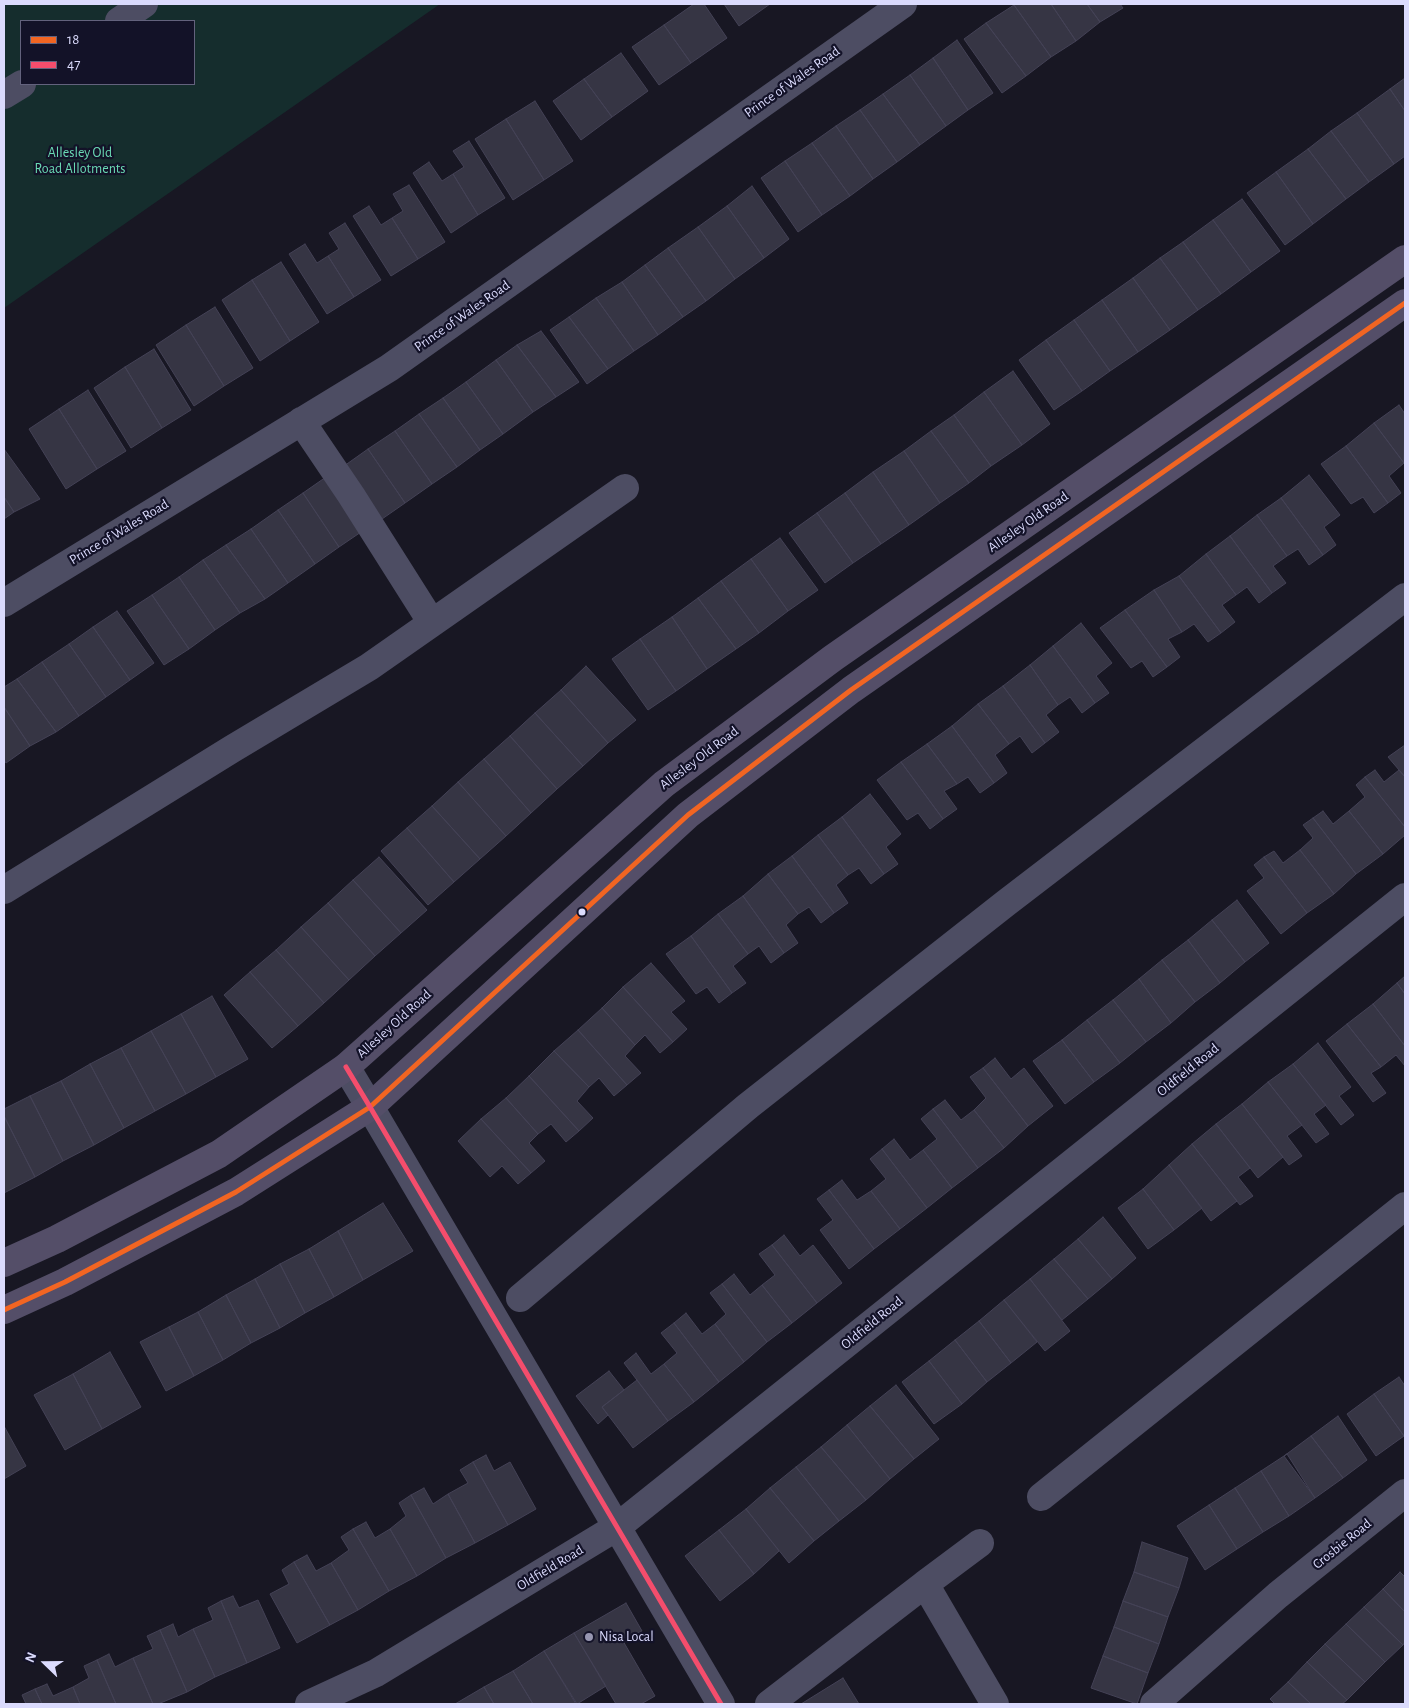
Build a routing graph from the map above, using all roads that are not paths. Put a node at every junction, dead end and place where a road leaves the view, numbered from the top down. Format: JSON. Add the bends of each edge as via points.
{"nodes":[{"id":1,"x":144,"y":4,"type":"edge"},
{"id":2,"x":903,"y":4,"type":"edge"},
{"id":3,"x":120,"y":20,"type":"edge"},
{"id":4,"x":20,"y":85,"type":"edge"},
{"id":5,"x":4,"y":95,"type":"edge"},
{"id":6,"x":1405,"y":259,"type":"edge"},
{"id":7,"x":1405,"y":303,"type":"edge"},
{"id":8,"x":301,"y":421,"type":"junction"},
{"id":9,"x":625,"y":488,"type":"dead end"},
{"id":10,"x":1071,"y":492,"type":"junction"},
{"id":11,"x":1092,"y":522,"type":"junction"},
{"id":12,"x":1405,"y":597,"type":"edge"},
{"id":13,"x":4,"y":603,"type":"edge"},
{"id":14,"x":432,"y":623,"type":"junction"},
{"id":15,"x":4,"y":890,"type":"edge"},
{"id":16,"x":1405,"y":897,"type":"edge"},
{"id":17,"x":346,"y":1067,"type":"junction"},
{"id":18,"x":370,"y":1107,"type":"junction"},
{"id":19,"x":1405,"y":1206,"type":"edge"},
{"id":20,"x":4,"y":1263,"type":"edge"},
{"id":21,"x":520,"y":1298,"type":"dead end"},
{"id":22,"x":4,"y":1310,"type":"edge"},
{"id":23,"x":1405,"y":1493,"type":"edge"},
{"id":24,"x":1041,"y":1497,"type":"dead end"},
{"id":25,"x":616,"y":1527,"type":"junction"},
{"id":26,"x":980,"y":1543,"type":"dead end"},
{"id":27,"x":925,"y":1584,"type":"junction"},
{"id":28,"x":309,"y":1704,"type":"edge"},
{"id":29,"x":721,"y":1704,"type":"edge"},
{"id":30,"x":769,"y":1704,"type":"edge"},
{"id":31,"x":995,"y":1704,"type":"edge"},
{"id":32,"x":1154,"y":1704,"type":"edge"}],
"edges":[{"from":1,"to":3,"type":"street"},
{"from":2,"to":8,"type":"street","name":"Prince of Wales Road","via":[[389,368]]},
{"from":4,"to":5,"type":"street"},
{"from":6,"to":10,"type":"main road","name":"Allesley Old Road"},
{"from":7,"to":11,"type":"main road"},
{"from":8,"to":13,"type":"street","name":"Prince of Wales Road"},
{"from":8,"to":14,"type":"street"},
{"from":9,"to":14,"type":"street"},
{"from":10,"to":11,"type":"main road"},
{"from":10,"to":17,"type":"main road","name":"Allesley Old Road","via":[[832,658],[664,784]]},
{"from":11,"to":18,"type":"main road","via":[[851,690],[688,815]]},
{"from":12,"to":21,"type":"street","via":[[763,1094]]},
{"from":14,"to":15,"type":"street","via":[[369,667]]},
{"from":16,"to":25,"type":"street","name":"Oldfield Road"},
{"from":17,"to":18,"type":"street"},
{"from":17,"to":20,"type":"main road","name":"Allesley Old Road","via":[[220,1154]]},
{"from":18,"to":22,"type":"main road","via":[[236,1192],[65,1282]]},
{"from":18,"to":25,"type":"street"},
{"from":19,"to":24,"type":"street"},
{"from":23,"to":32,"type":"street","name":"Crosbie Road","via":[[1278,1595]]},
{"from":25,"to":28,"type":"street","name":"Oldfield Road","via":[[376,1673]]},
{"from":25,"to":29,"type":"street"},
{"from":26,"to":27,"type":"street"},
{"from":27,"to":30,"type":"street"},
{"from":27,"to":31,"type":"street"}]}
